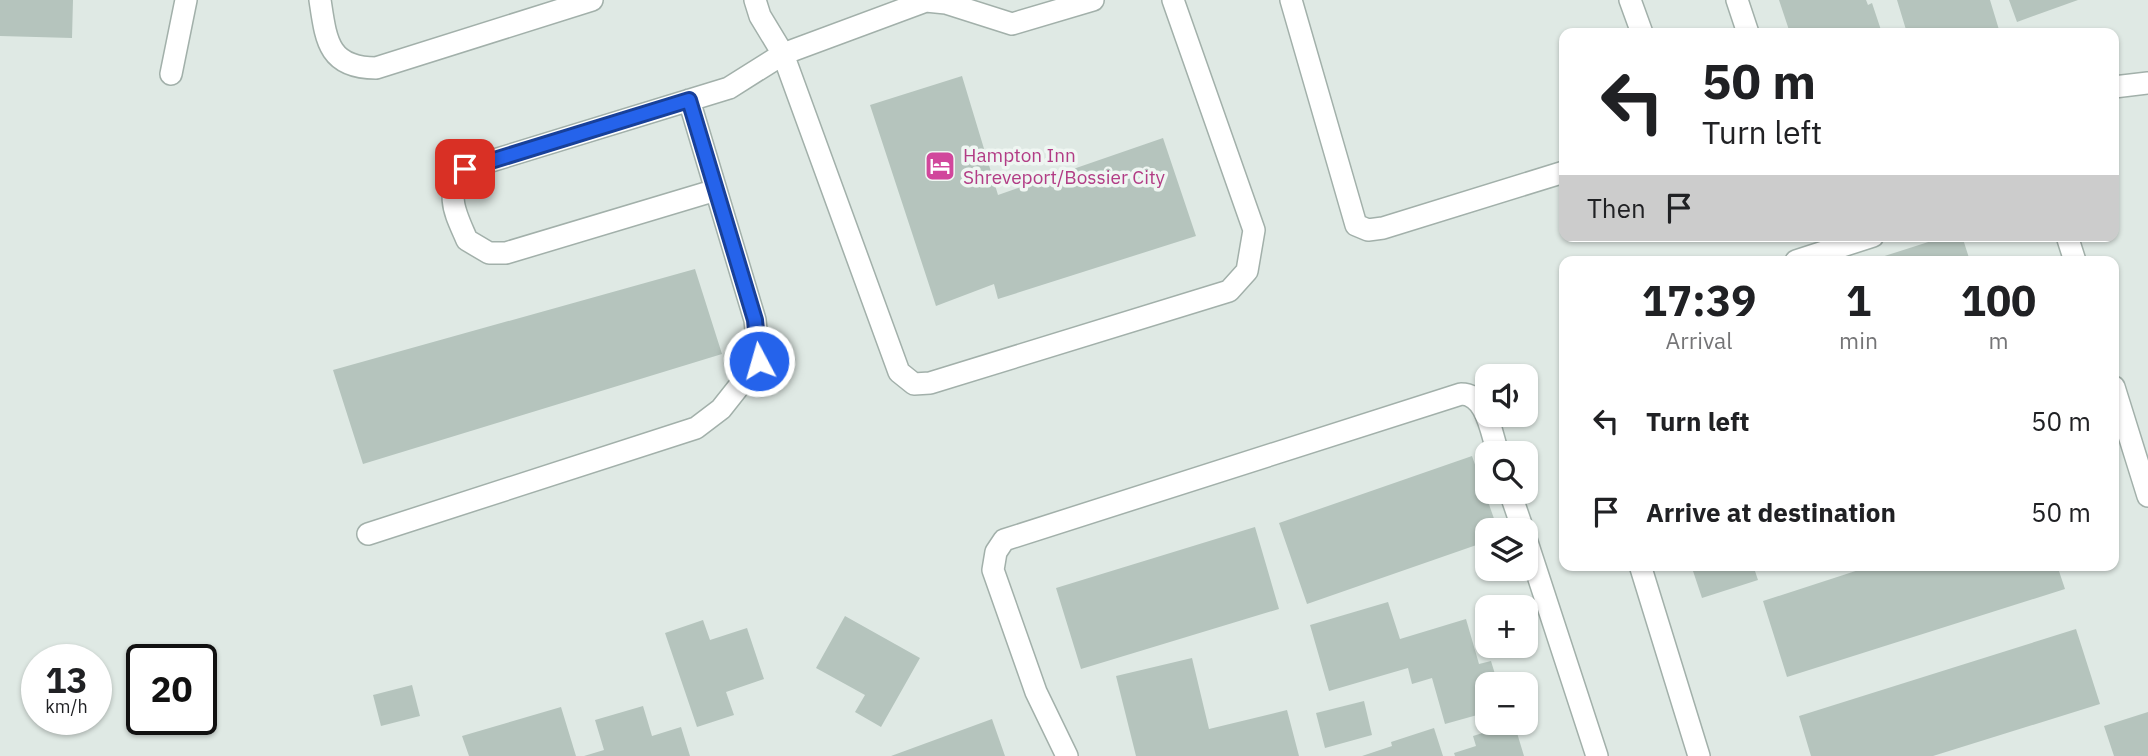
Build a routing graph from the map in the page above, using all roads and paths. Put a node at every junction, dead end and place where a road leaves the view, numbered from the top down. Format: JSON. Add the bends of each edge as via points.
{"nodes":[{"id":1,"x":187,"y":0,"type":"edge"},
{"id":2,"x":320,"y":0,"type":"edge"},
{"id":3,"x":592,"y":0,"type":"edge"},
{"id":4,"x":755,"y":0,"type":"edge"},
{"id":5,"x":1093,"y":0,"type":"edge"},
{"id":6,"x":1173,"y":0,"type":"edge"},
{"id":7,"x":1291,"y":0,"type":"edge"},
{"id":8,"x":1630,"y":0,"type":"edge"},
{"id":9,"x":1737,"y":0,"type":"edge"},
{"id":10,"x":1640,"y":28,"type":"edge"},
{"id":11,"x":1746,"y":28,"type":"edge"},
{"id":12,"x":783,"y":54,"type":"junction"},
{"id":13,"x":171,"y":74,"type":"dead end"},
{"id":14,"x":2148,"y":83,"type":"edge"},
{"id":15,"x":2119,"y":86,"type":"edge"},
{"id":16,"x":689,"y":100,"type":"junction"},
{"id":17,"x":1559,"y":174,"type":"edge"},
{"id":18,"x":716,"y":190,"type":"junction"},
{"id":19,"x":1855,"y":242,"type":"edge"},
{"id":20,"x":1811,"y":256,"type":"edge"},
{"id":21,"x":2119,"y":403,"type":"edge"},
{"id":22,"x":1494,"y":441,"type":"edge"},
{"id":23,"x":2148,"y":496,"type":"edge"},
{"id":24,"x":368,"y":534,"type":"dead end"},
{"id":25,"x":1642,"y":571,"type":"edge"},
{"id":26,"x":1538,"y":576,"type":"edge"},
{"id":27,"x":1067,"y":756,"type":"edge"},
{"id":28,"x":1597,"y":756,"type":"edge"},
{"id":29,"x":1699,"y":756,"type":"edge"}],
"edges":[{"from":1,"to":13,"type":"lane"},
{"from":2,"to":3,"type":"lane","via":[[332,50],[343,63],[376,68]]},
{"from":4,"to":12,"type":"lane"},
{"from":5,"to":12,"type":"lane","via":[[1013,24],[926,1]]},
{"from":6,"to":12,"type":"lane","via":[[1254,230],[1247,271],[1229,290],[930,383],[914,384],[898,372]]},
{"from":7,"to":17,"type":"lane","via":[[1356,225],[1368,230],[1383,228]]},
{"from":8,"to":10,"type":"lane"},
{"from":9,"to":11,"type":"lane"},
{"from":12,"to":16,"type":"lane","via":[[729,88]]},
{"from":14,"to":15,"type":"lane"},
{"from":16,"to":18,"type":"lane"},
{"from":16,"to":18,"type":"lane","via":[[465,169],[452,193],[458,219],[467,240],[477,248],[506,253]]},
{"from":18,"to":24,"type":"lane","via":[[755,320],[759,361],[721,408],[696,428]]},
{"from":19,"to":20,"type":"lane"},
{"from":21,"to":23,"type":"lane"},
{"from":22,"to":27,"type":"lane","via":[[1479,400],[1461,394],[1004,540],[993,570],[1036,692]]},
{"from":25,"to":29,"type":"lane"},
{"from":26,"to":28,"type":"lane"}]}
